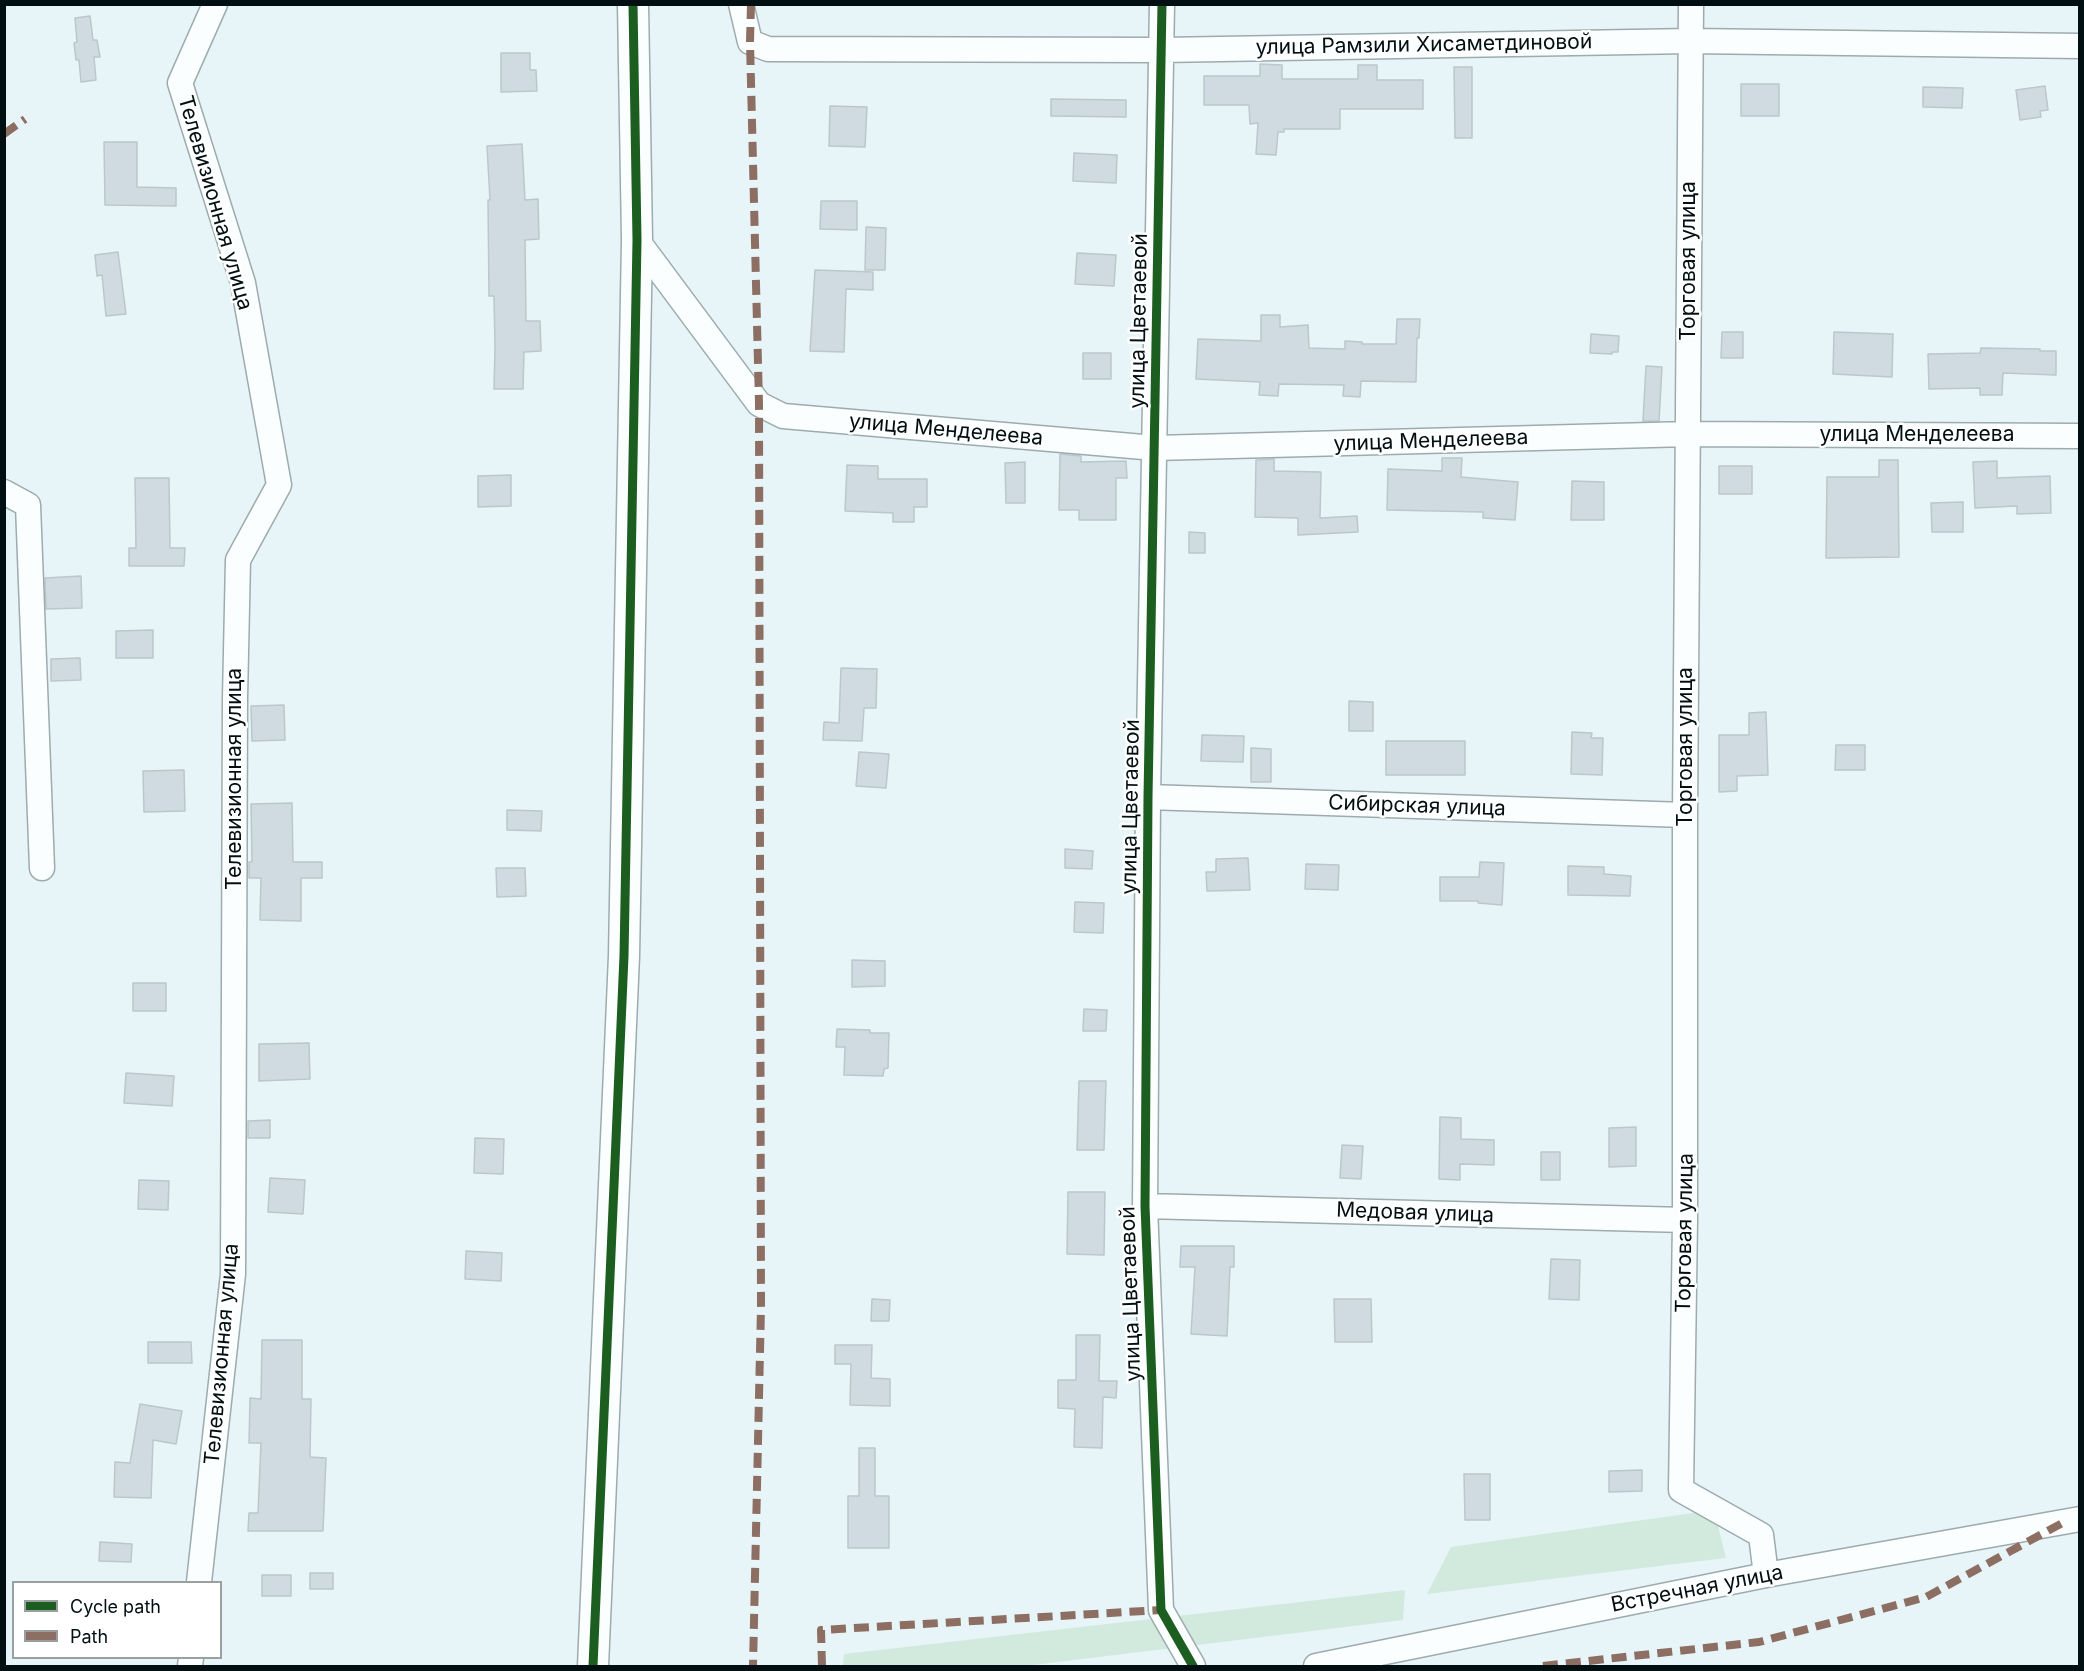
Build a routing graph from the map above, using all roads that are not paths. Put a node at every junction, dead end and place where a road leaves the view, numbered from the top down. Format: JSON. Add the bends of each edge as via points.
{"nodes":[{"id":1,"x":215,"y":4,"type":"edge"},
{"id":2,"x":633,"y":4,"type":"edge"},
{"id":3,"x":741,"y":4,"type":"edge"},
{"id":4,"x":1162,"y":4,"type":"edge"},
{"id":5,"x":1691,"y":4,"type":"edge"},
{"id":6,"x":1690,"y":41,"type":"junction"},
{"id":7,"x":2079,"y":46,"type":"edge"},
{"id":8,"x":1162,"y":50,"type":"junction"},
{"id":9,"x":637,"y":240,"type":"junction"},
{"id":10,"x":1689,"y":434,"type":"junction"},
{"id":11,"x":2079,"y":436,"type":"edge"},
{"id":12,"x":1155,"y":448,"type":"junction"},
{"id":13,"x":4,"y":492,"type":"edge"},
{"id":14,"x":1148,"y":797,"type":"junction"},
{"id":15,"x":1685,"y":815,"type":"junction"},
{"id":16,"x":42,"y":868,"type":"dead end"},
{"id":17,"x":1145,"y":1206,"type":"junction"},
{"id":18,"x":1685,"y":1220,"type":"junction"},
{"id":19,"x":2079,"y":1519,"type":"edge"},
{"id":20,"x":1766,"y":1575,"type":"junction"},
{"id":21,"x":199,"y":1581,"type":"edge"},
{"id":22,"x":592,"y":1666,"type":"edge"},
{"id":23,"x":1193,"y":1666,"type":"edge"},
{"id":24,"x":1316,"y":1666,"type":"edge"}],
"edges":[{"from":1,"to":21,"type":"street","name":"Телевизионная улица","via":[[180,83],[243,283],[279,485],[237,560],[233,1274]]},
{"from":2,"to":9,"type":"street"},
{"from":3,"to":8,"type":"street","name":"улица Рамзили Хисаметдиновой","via":[[750,42],[768,49]]},
{"from":4,"to":8,"type":"street","name":"улица Цветаевой"},
{"from":5,"to":6,"type":"street","name":"Торговая улица"},
{"from":6,"to":7,"type":"street","name":"улица Рамзили Хисаметдиновой"},
{"from":6,"to":8,"type":"street","name":"улица Рамзили Хисаметдиновой"},
{"from":6,"to":10,"type":"street","name":"Торговая улица"},
{"from":8,"to":12,"type":"street","name":"улица Цветаевой"},
{"from":9,"to":12,"type":"street","name":"улица Менделеева","via":[[759,404],[783,416]]},
{"from":9,"to":22,"type":"street","via":[[624,956]]},
{"from":10,"to":11,"type":"street","name":"улица Менделеева"},
{"from":10,"to":12,"type":"street","name":"улица Менделеева"},
{"from":10,"to":15,"type":"street","name":"Торговая улица"},
{"from":12,"to":14,"type":"street","name":"улица Цветаевой"},
{"from":13,"to":16,"type":"street","via":[[28,505]]},
{"from":14,"to":15,"type":"street","name":"Сибирская улица"},
{"from":14,"to":17,"type":"street","name":"улица Цветаевой"},
{"from":15,"to":18,"type":"street","name":"Торговая улица"},
{"from":17,"to":18,"type":"street","name":"Медовая улица"},
{"from":17,"to":23,"type":"street","name":"улица Цветаевой","via":[[1161,1610]]},
{"from":18,"to":20,"type":"street","name":"Торговая улица","via":[[1681,1490],[1761,1535]]},
{"from":19,"to":20,"type":"street","name":"Встречная улица"},
{"from":20,"to":24,"type":"street","name":"Встречная улица"}]}
